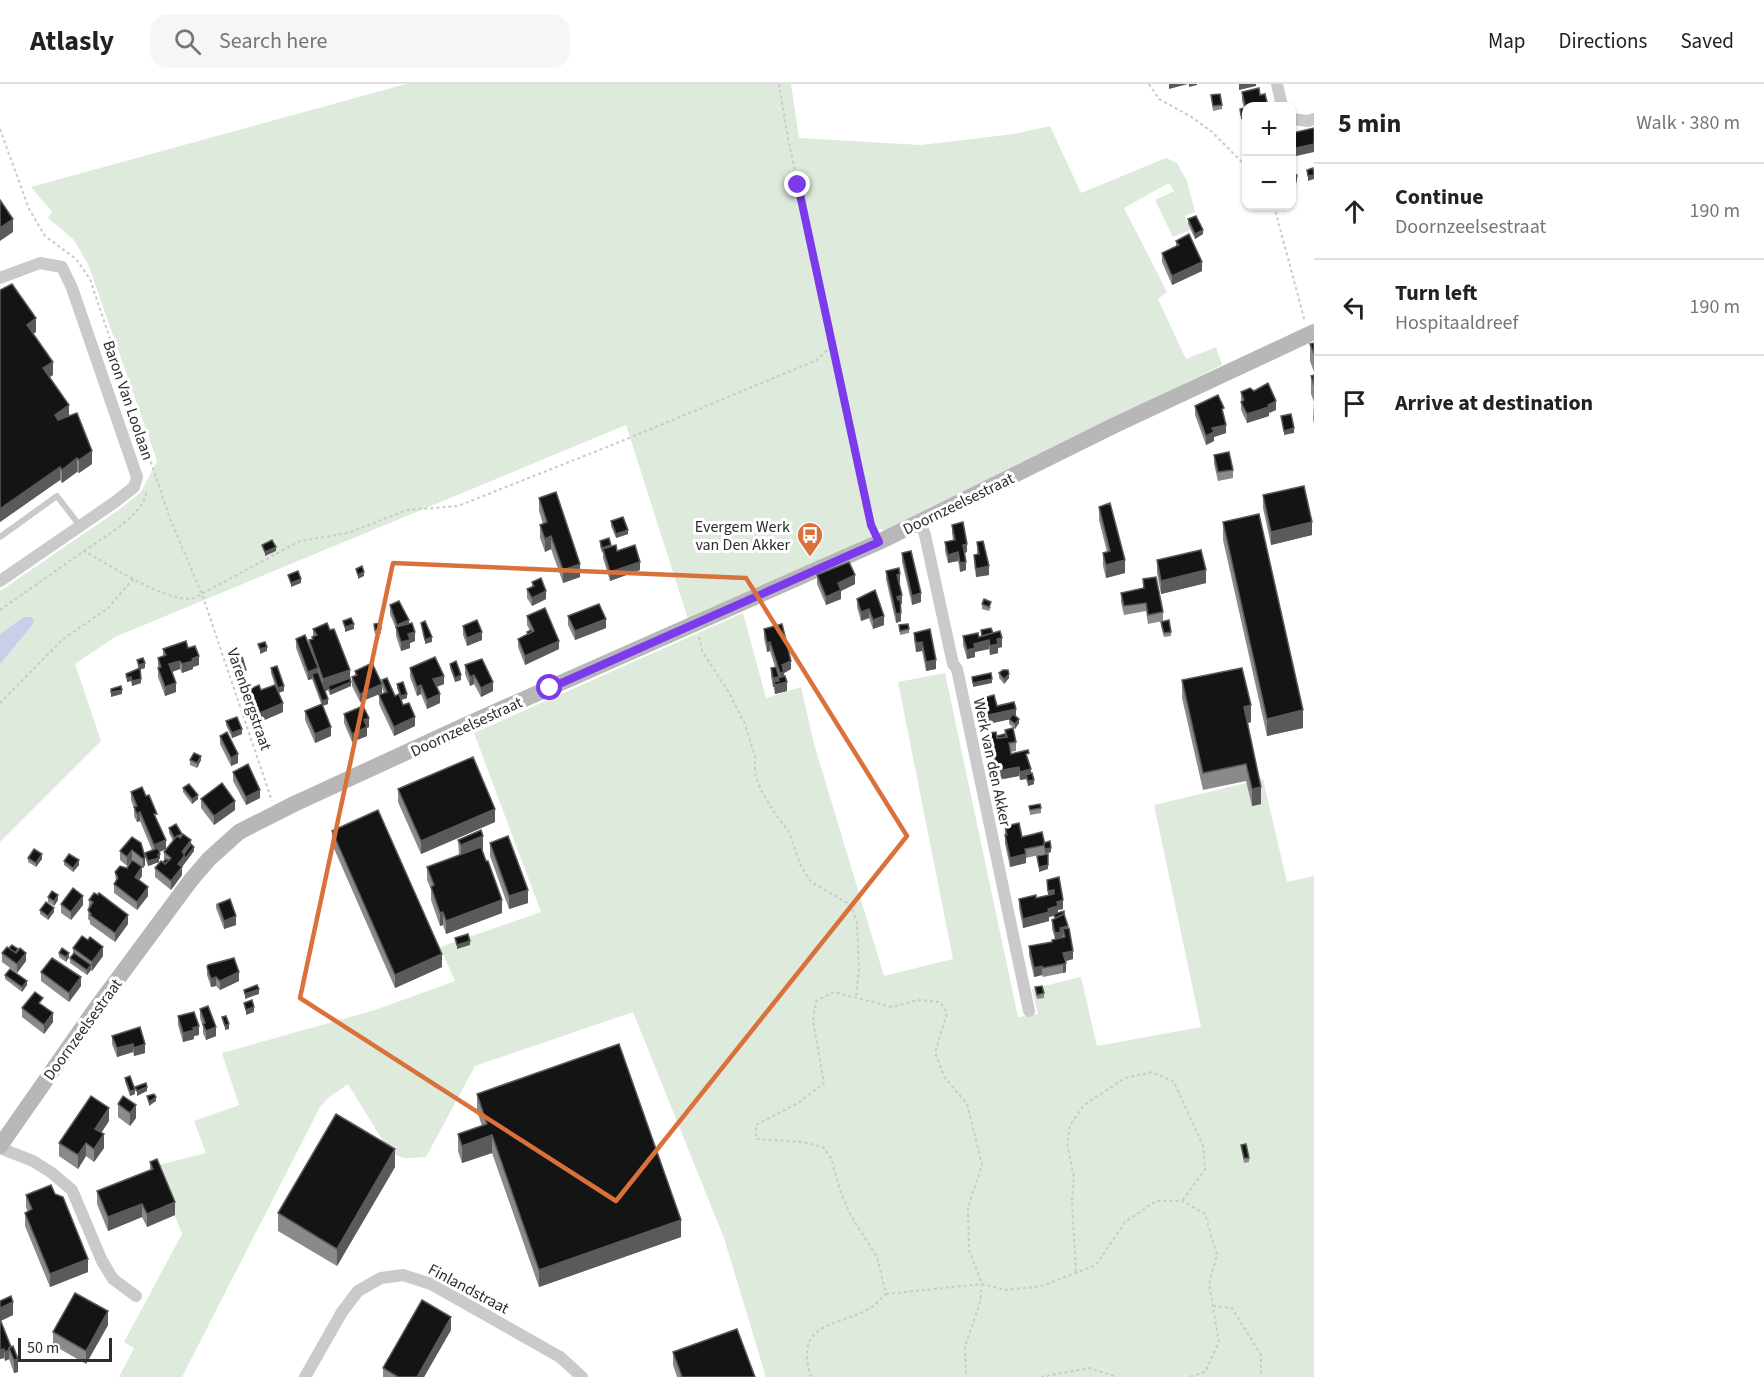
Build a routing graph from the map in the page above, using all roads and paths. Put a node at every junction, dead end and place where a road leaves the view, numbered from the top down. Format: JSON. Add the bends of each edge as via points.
{"nodes":[{"id":1,"x":779,"y":84,"type":"edge"},
{"id":2,"x":1149,"y":84,"type":"edge"},
{"id":3,"x":1277,"y":84,"type":"edge"},
{"id":4,"x":1281,"y":102,"type":"edge"},
{"id":5,"x":1314,"y":119,"type":"edge"},
{"id":6,"x":1296,"y":120,"type":"edge"},
{"id":7,"x":1242,"y":162,"type":"edge"},
{"id":8,"x":1275,"y":210,"type":"edge"},
{"id":9,"x":0,"y":278,"type":"edge"},
{"id":10,"x":1311,"y":334,"type":"edge"},
{"id":11,"x":832,"y":345,"type":"junction"},
{"id":12,"x":137,"y":477,"type":"junction"},
{"id":13,"x":920,"y":522,"type":"junction"},
{"id":14,"x":80,"y":526,"type":"junction"},
{"id":15,"x":0,"y":537,"type":"edge"},
{"id":16,"x":879,"y":542,"type":"junction"},
{"id":17,"x":84,"y":551,"type":"junction"},
{"id":18,"x":134,"y":578,"type":"junction"},
{"id":19,"x":0,"y":581,"type":"edge"},
{"id":20,"x":202,"y":594,"type":"junction"},
{"id":21,"x":0,"y":610,"type":"edge"},
{"id":22,"x":695,"y":623,"type":"junction"},
{"id":23,"x":0,"y":704,"type":"edge"},
{"id":24,"x":277,"y":812,"type":"junction"},
{"id":25,"x":856,"y":998,"type":"junction"},
{"id":26,"x":1029,"y":1011,"type":"dead end"},
{"id":27,"x":0,"y":1147,"type":"edge"},
{"id":28,"x":1182,"y":1201,"type":"junction"},
{"id":29,"x":1076,"y":1272,"type":"junction"},
{"id":30,"x":982,"y":1284,"type":"junction"},
{"id":31,"x":886,"y":1294,"type":"junction"},
{"id":32,"x":136,"y":1296,"type":"dead end"},
{"id":33,"x":1212,"y":1306,"type":"junction"},
{"id":34,"x":305,"y":1377,"type":"edge"},
{"id":35,"x":582,"y":1377,"type":"edge"},
{"id":36,"x":811,"y":1377,"type":"edge"},
{"id":37,"x":966,"y":1377,"type":"edge"},
{"id":38,"x":1041,"y":1377,"type":"edge"},
{"id":39,"x":1117,"y":1377,"type":"edge"},
{"id":40,"x":1189,"y":1377,"type":"edge"},
{"id":41,"x":1261,"y":1377,"type":"edge"}],
"edges":[{"from":1,"to":11,"type":"path"},
{"from":2,"to":7,"type":"path","via":[[1159,99],[1211,131]]},
{"from":3,"to":4,"type":"street"},
{"from":5,"to":6,"type":"street"},
{"from":8,"to":10,"type":"path"},
{"from":9,"to":12,"type":"street","name":"Baron Van Loolaan","via":[[40,263],[62,267]]},
{"from":10,"to":13,"type":"main road","name":"Doornzeelsestraat","via":[[1141,412]]},
{"from":11,"to":16,"type":"path","via":[[871,525]]},
{"from":11,"to":20,"type":"path","via":[[817,360],[458,506],[407,510],[348,533],[300,541]]},
{"from":12,"to":14,"type":"street","name":"Baron Van Loolaan","via":[[134,487]]},
{"from":12,"to":17,"type":"path","via":[[146,479],[146,498],[135,514]]},
{"from":13,"to":16,"type":"main road","name":"Doornzeelsestraat"},
{"from":13,"to":26,"type":"street","name":"Werk van den Akker","via":[[957,669]]},
{"from":14,"to":15,"type":"lane","via":[[57,496]]},
{"from":14,"to":19,"type":"street","name":"Baron Van Loolaan"},
{"from":16,"to":22,"type":"main road","name":"Doornzeelsestraat"},
{"from":17,"to":18,"type":"path"},
{"from":17,"to":21,"type":"path"},
{"from":18,"to":20,"type":"path","via":[[182,600]]},
{"from":18,"to":23,"type":"path","via":[[108,608],[62,640]]},
{"from":20,"to":24,"type":"path","name":"Varenbergstraat"},
{"from":22,"to":24,"type":"main road","name":"Doornzeelsestraat"},
{"from":22,"to":25,"type":"path","via":[[702,651],[744,722],[760,788],[789,832],[800,864],[811,882],[851,905],[857,923]]},
{"from":24,"to":27,"type":"main road","name":"Doornzeelsestraat","via":[[239,832],[191,880]]},
{"from":25,"to":30,"type":"path","via":[[892,1007],[918,1000],[940,1002],[947,1013],[935,1053],[945,1078],[967,1104],[982,1165],[968,1207],[969,1250]]},
{"from":25,"to":31,"type":"path","via":[[834,992],[816,1001],[813,1021],[824,1083],[798,1103],[756,1125],[756,1139],[823,1147],[831,1158],[851,1216],[877,1257]]},
{"from":27,"to":32,"type":"street","via":[[33,1161],[72,1190],[102,1261],[113,1279]]},
{"from":28,"to":29,"type":"path","via":[[1156,1201],[1125,1222],[1096,1265]]},
{"from":28,"to":29,"type":"path","via":[[1205,1169],[1203,1146],[1174,1082],[1152,1072],[1125,1078],[1083,1106],[1070,1125],[1066,1144],[1074,1177]]},
{"from":28,"to":33,"type":"path","via":[[1205,1214],[1217,1255],[1209,1284]]},
{"from":29,"to":30,"type":"path","via":[[1042,1286],[1006,1290]]},
{"from":30,"to":31,"type":"path"},
{"from":30,"to":37,"type":"path","via":[[980,1303],[965,1346]]},
{"from":31,"to":36,"type":"path","via":[[872,1306],[826,1325],[811,1338],[806,1354]]},
{"from":33,"to":40,"type":"path","via":[[1219,1342],[1205,1372]]},
{"from":33,"to":41,"type":"path","via":[[1232,1308],[1261,1355]]},
{"from":34,"to":35,"type":"street","name":"Finlandstraat","via":[[358,1291],[381,1278],[404,1275],[431,1284],[560,1357]]},
{"from":38,"to":39,"type":"path","via":[[1089,1368]]}]}
